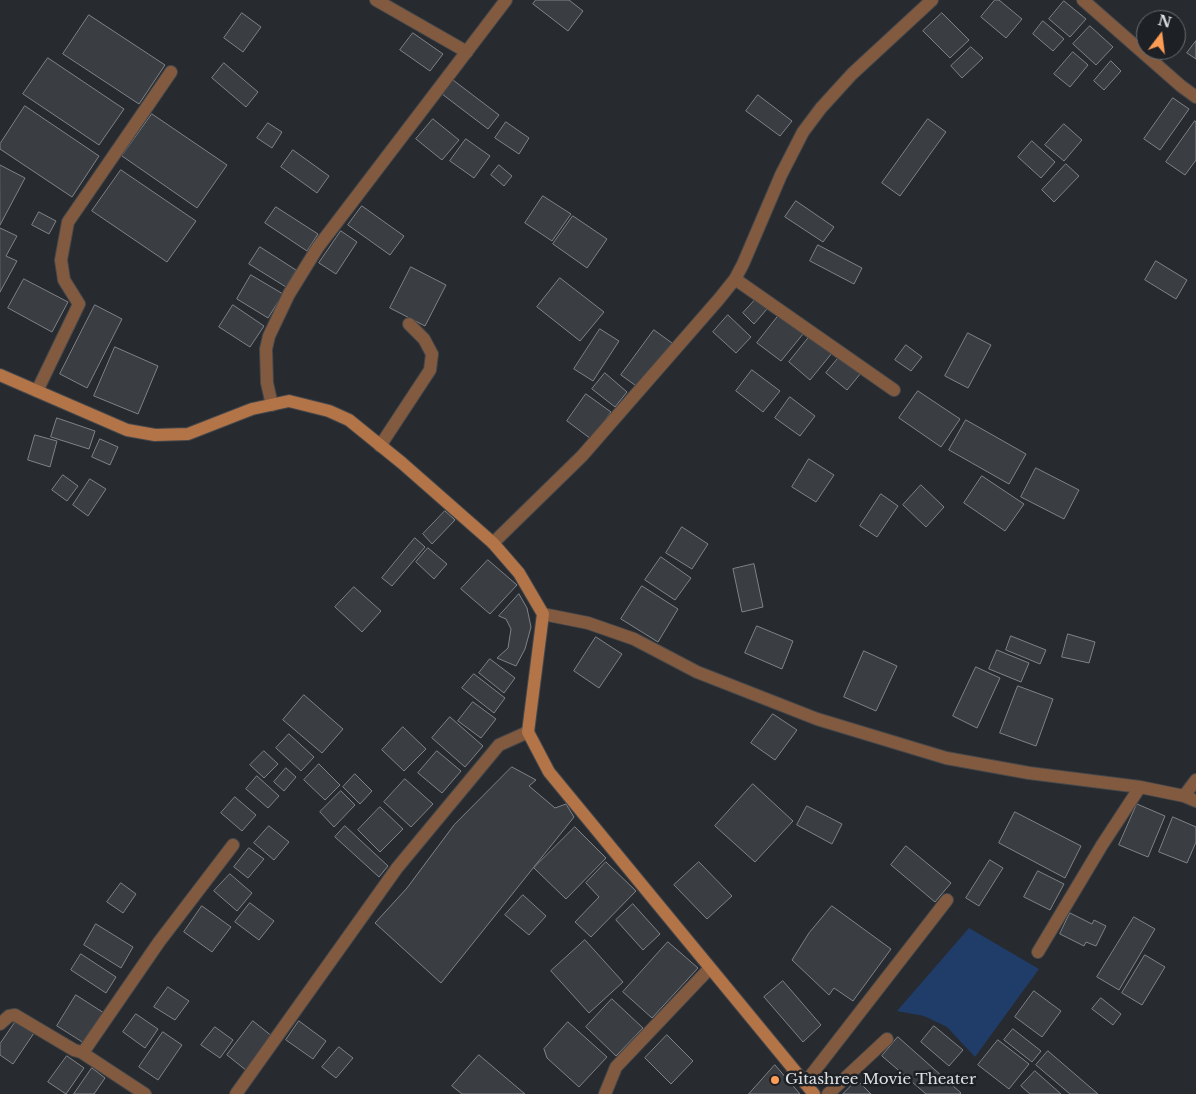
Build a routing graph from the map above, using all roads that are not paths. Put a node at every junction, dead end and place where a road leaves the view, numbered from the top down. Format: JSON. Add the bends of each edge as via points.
{"nodes":[{"id":1,"x":376,"y":0,"type":"edge"},
{"id":2,"x":506,"y":0,"type":"edge"},
{"id":3,"x":932,"y":0,"type":"edge"},
{"id":4,"x":1083,"y":0,"type":"edge"},
{"id":5,"x":467,"y":52,"type":"junction"},
{"id":6,"x":171,"y":72,"type":"dead end"},
{"id":7,"x":1196,"y":97,"type":"edge"},
{"id":8,"x":735,"y":279,"type":"junction"},
{"id":9,"x":409,"y":324,"type":"dead end"},
{"id":10,"x":0,"y":374,"type":"edge"},
{"id":11,"x":894,"y":390,"type":"dead end"},
{"id":12,"x":37,"y":391,"type":"junction"},
{"id":13,"x":272,"y":405,"type":"junction"},
{"id":14,"x":380,"y":446,"type":"junction"},
{"id":15,"x":493,"y":543,"type":"junction"},
{"id":16,"x":543,"y":614,"type":"junction"},
{"id":17,"x":528,"y":732,"type":"junction"},
{"id":18,"x":1196,"y":780,"type":"edge"},
{"id":19,"x":1140,"y":787,"type":"junction"},
{"id":20,"x":1190,"y":798,"type":"edge"},
{"id":21,"x":233,"y":845,"type":"dead end"},
{"id":22,"x":947,"y":900,"type":"dead end"},
{"id":23,"x":1038,"y":952,"type":"dead end"},
{"id":24,"x":710,"y":968,"type":"junction"},
{"id":25,"x":0,"y":1024,"type":"edge"},
{"id":26,"x":887,"y":1040,"type":"dead end"},
{"id":27,"x":81,"y":1052,"type":"junction"},
{"id":28,"x":805,"y":1083,"type":"junction"},
{"id":29,"x":145,"y":1094,"type":"edge"},
{"id":30,"x":236,"y":1094,"type":"edge"},
{"id":31,"x":605,"y":1094,"type":"edge"},
{"id":32,"x":814,"y":1094,"type":"edge"},
{"id":33,"x":828,"y":1094,"type":"edge"}],
"edges":[{"from":1,"to":5,"type":"street"},
{"from":2,"to":5,"type":"street"},
{"from":3,"to":8,"type":"street","via":[[852,74],[803,132]]},
{"from":4,"to":7,"type":"street"},
{"from":5,"to":13,"type":"street","via":[[318,247],[289,294],[266,349],[265,364]]},
{"from":6,"to":12,"type":"street","via":[[68,222],[61,260],[64,280],[79,304]]},
{"from":8,"to":11,"type":"street"},
{"from":8,"to":15,"type":"street","via":[[582,456]]},
{"from":9,"to":14,"type":"street","via":[[424,339],[432,354],[430,370]]},
{"from":10,"to":12,"type":"street"},
{"from":12,"to":13,"type":"street","via":[[127,430],[155,435],[188,434],[252,409]]},
{"from":13,"to":14,"type":"street","via":[[289,401],[329,412],[349,420]]},
{"from":14,"to":15,"type":"street"},
{"from":15,"to":16,"type":"street","via":[[519,573]]},
{"from":16,"to":17,"type":"street"},
{"from":16,"to":19,"type":"street","via":[[588,623],[634,639],[697,672],[817,719],[946,758],[1029,773]]},
{"from":17,"to":24,"type":"street","via":[[549,772]]},
{"from":17,"to":30,"type":"street","via":[[499,745],[397,868]]},
{"from":18,"to":20,"type":"street"},
{"from":19,"to":20,"type":"street"},
{"from":19,"to":23,"type":"street"},
{"from":21,"to":27,"type":"street"},
{"from":22,"to":28,"type":"street"},
{"from":24,"to":28,"type":"street"},
{"from":24,"to":31,"type":"street","via":[[616,1068]]},
{"from":25,"to":27,"type":"street","via":[[15,1015]]},
{"from":26,"to":33,"type":"street"},
{"from":27,"to":29,"type":"street"},
{"from":28,"to":32,"type":"street"}]}
